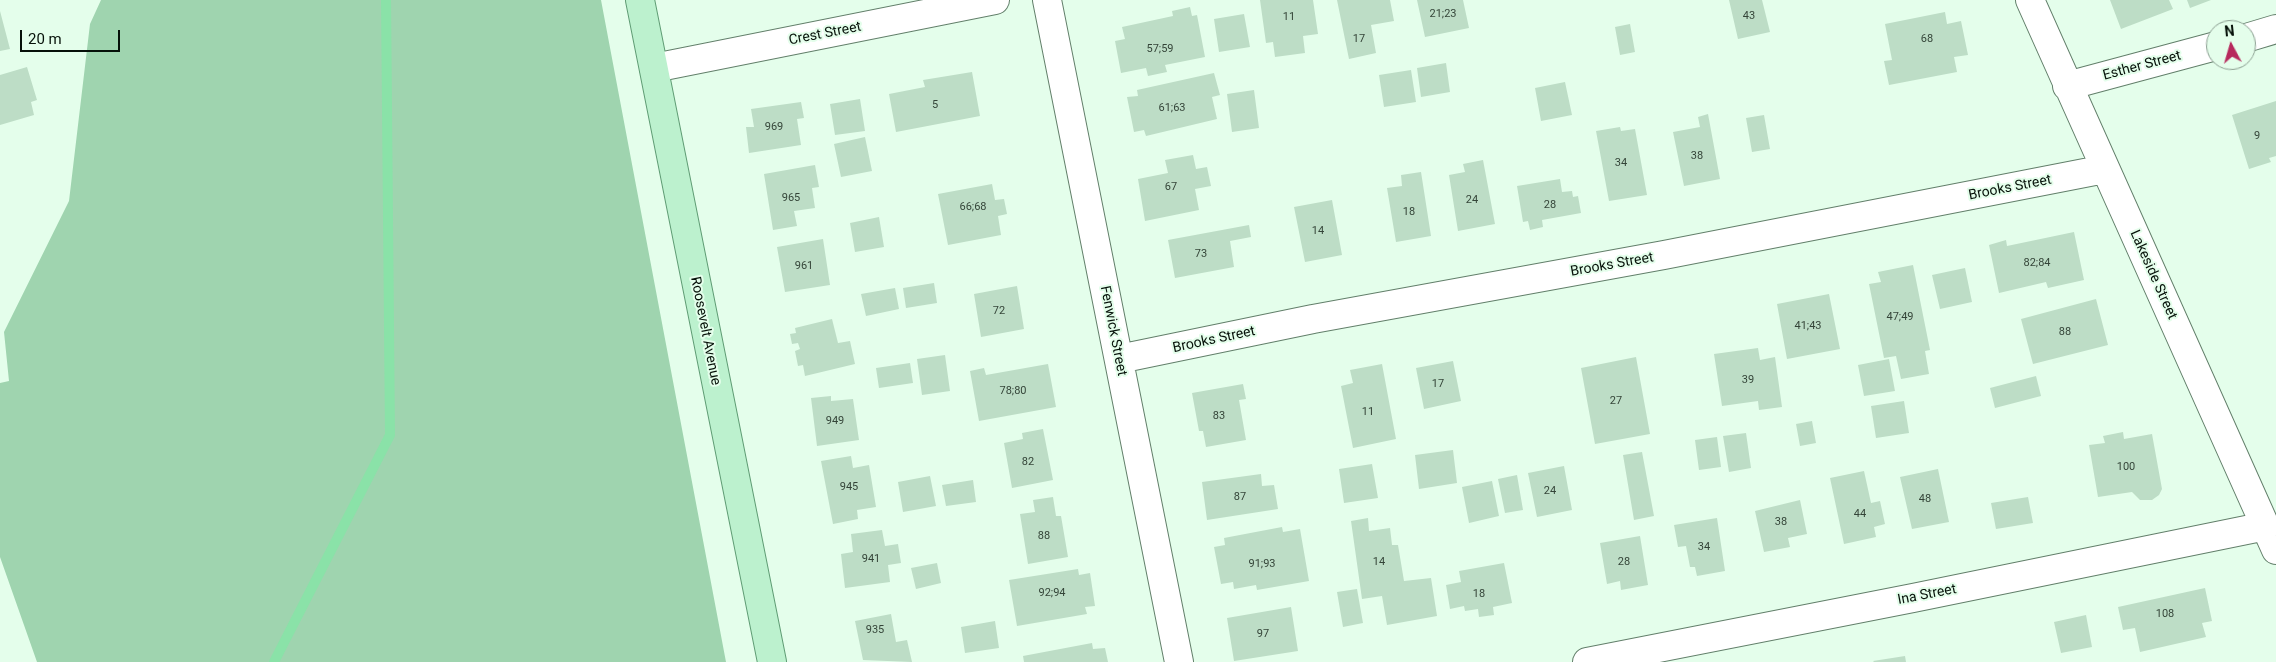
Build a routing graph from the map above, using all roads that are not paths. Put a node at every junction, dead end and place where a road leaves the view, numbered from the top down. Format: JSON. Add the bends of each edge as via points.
{"nodes":[{"id":1,"x":640,"y":0,"type":"edge"},
{"id":2,"x":995,"y":0,"type":"edge"},
{"id":3,"x":1047,"y":0,"type":"edge"},
{"id":4,"x":2030,"y":0,"type":"edge"},
{"id":5,"x":2276,"y":30,"type":"edge"},
{"id":6,"x":2256,"y":35,"type":"edge"},
{"id":7,"x":2206,"y":49,"type":"edge"},
{"id":8,"x":654,"y":68,"type":"junction"},
{"id":9,"x":2067,"y":86,"type":"junction"},
{"id":10,"x":2105,"y":169,"type":"junction"},
{"id":11,"x":1119,"y":359,"type":"junction"},
{"id":12,"x":2271,"y":538,"type":"edge"},
{"id":13,"x":772,"y":662,"type":"edge"},
{"id":14,"x":1179,"y":662,"type":"edge"},
{"id":15,"x":1587,"y":662,"type":"edge"}],
"edges":[{"from":1,"to":8,"type":"main road","name":"Roosevelt Avenue"},
{"from":2,"to":8,"type":"street","name":"Crest Street"},
{"from":3,"to":11,"type":"street","name":"Fenwick Street"},
{"from":4,"to":9,"type":"street","name":"Lakeside Street"},
{"from":5,"to":6,"type":"street"},
{"from":7,"to":9,"type":"street","name":"Esther Street"},
{"from":8,"to":13,"type":"main road","name":"Roosevelt Avenue"},
{"from":9,"to":10,"type":"street","name":"Lakeside Street"},
{"from":10,"to":11,"type":"street","name":"Brooks Street","via":[[1313,319]]},
{"from":10,"to":12,"type":"street","name":"Lakeside Street"},
{"from":11,"to":14,"type":"street","name":"Fenwick Street"},
{"from":12,"to":15,"type":"street","name":"Ina Street","via":[[1913,598]]}]}
